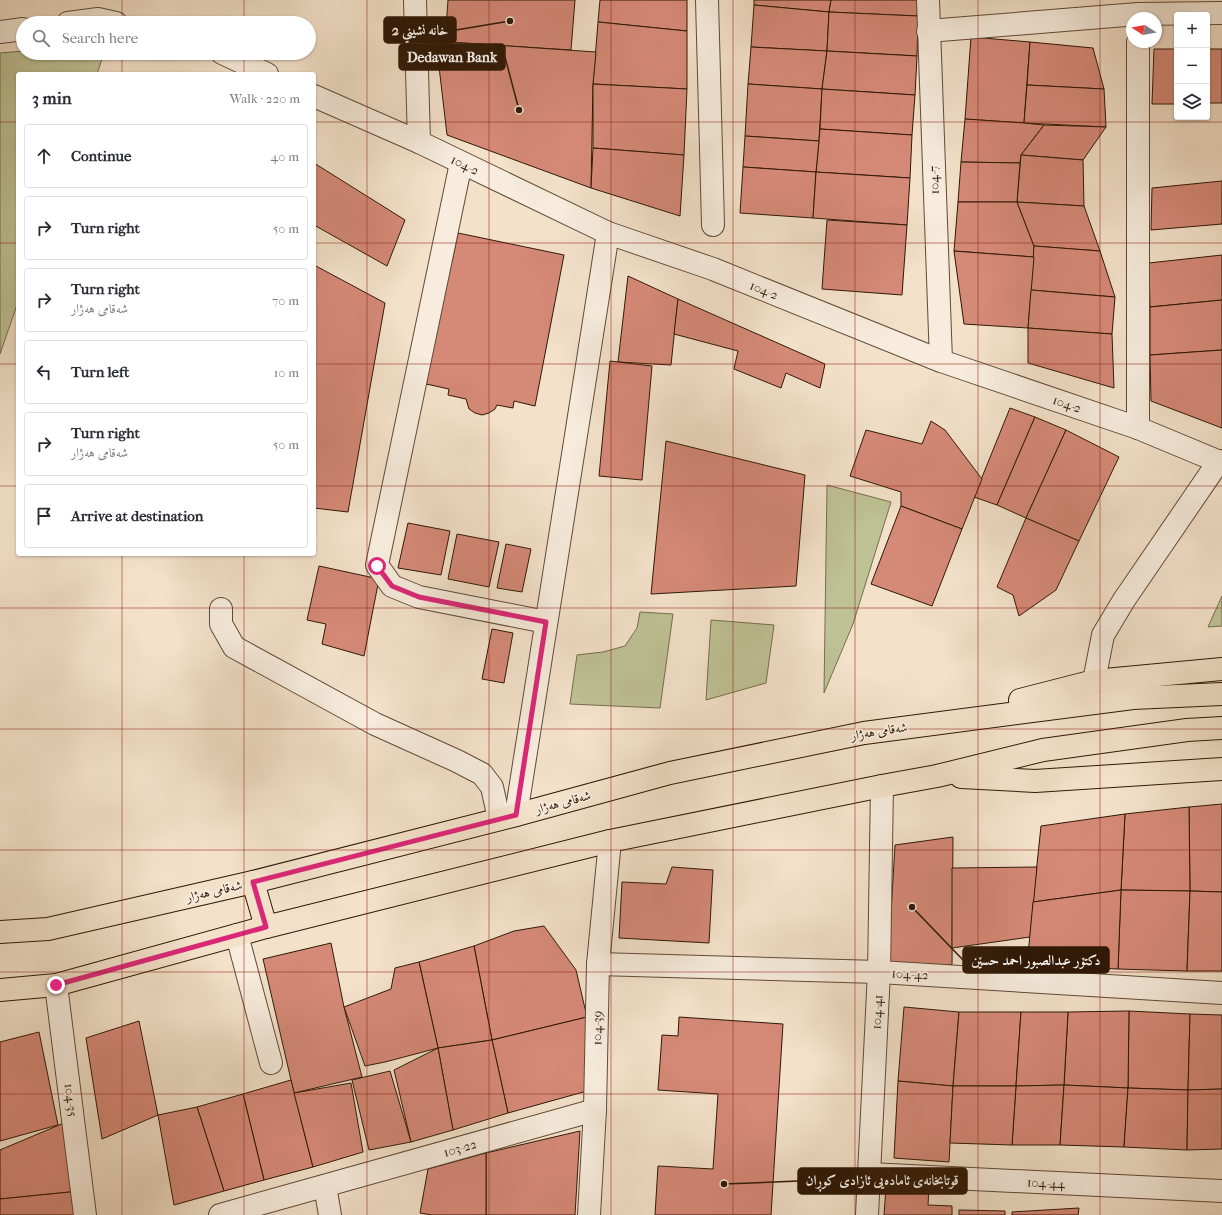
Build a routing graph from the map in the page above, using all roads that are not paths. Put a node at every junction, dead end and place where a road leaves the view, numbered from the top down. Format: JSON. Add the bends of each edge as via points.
{"nodes":[{"id":1,"x":415,"y":0,"type":"edge"},
{"id":2,"x":707,"y":0,"type":"edge"},
{"id":3,"x":928,"y":0,"type":"edge"},
{"id":4,"x":1222,"y":13,"type":"edge"},
{"id":5,"x":1162,"y":15,"type":"edge"},
{"id":6,"x":1126,"y":17,"type":"edge"},
{"id":7,"x":16,"y":30,"type":"edge"},
{"id":8,"x":928,"y":31,"type":"junction"},
{"id":9,"x":0,"y":32,"type":"edge"},
{"id":10,"x":1138,"y":48,"type":"edge"},
{"id":11,"x":237,"y":60,"type":"edge"},
{"id":12,"x":263,"y":72,"type":"edge"},
{"id":13,"x":316,"y":97,"type":"edge"},
{"id":14,"x":419,"y":142,"type":"junction"},
{"id":15,"x":461,"y":163,"type":"junction"},
{"id":16,"x":713,"y":226,"type":"dead end"},
{"id":17,"x":608,"y":233,"type":"junction"},
{"id":18,"x":941,"y":361,"type":"junction"},
{"id":19,"x":1138,"y":428,"type":"junction"},
{"id":20,"x":1220,"y":462,"type":"edge"},
{"id":21,"x":220,"y":609,"type":"dead end"},
{"id":22,"x":546,"y":622,"type":"junction"},
{"id":23,"x":1222,"y":669,"type":"edge"},
{"id":24,"x":1094,"y":681,"type":"junction"},
{"id":25,"x":1222,"y":694,"type":"edge"},
{"id":26,"x":941,"y":722,"type":"junction"},
{"id":27,"x":1222,"y":728,"type":"edge"},
{"id":28,"x":1222,"y":769,"type":"edge"},
{"id":29,"x":937,"y":776,"type":"junction"},
{"id":30,"x":882,"y":786,"type":"junction"},
{"id":31,"x":507,"y":817,"type":"junction"},
{"id":32,"x":610,"y":841,"type":"junction"},
{"id":33,"x":253,"y":882,"type":"junction"},
{"id":34,"x":266,"y":927,"type":"junction"},
{"id":35,"x":0,"y":932,"type":"edge"},
{"id":36,"x":237,"y":935,"type":"junction"},
{"id":37,"x":598,"y":964,"type":"junction"},
{"id":38,"x":879,"y":972,"type":"junction"},
{"id":39,"x":56,"y":985,"type":"junction"},
{"id":40,"x":0,"y":990,"type":"edge"},
{"id":41,"x":1222,"y":993,"type":"edge"},
{"id":42,"x":271,"y":1063,"type":"dead end"},
{"id":43,"x":595,"y":1110,"type":"junction"},
{"id":44,"x":869,"y":1174,"type":"junction"},
{"id":45,"x":325,"y":1186,"type":"junction"},
{"id":46,"x":1222,"y":1191,"type":"edge"},
{"id":47,"x":85,"y":1215,"type":"edge"},
{"id":48,"x":220,"y":1215,"type":"edge"},
{"id":49,"x":330,"y":1215,"type":"edge"},
{"id":50,"x":589,"y":1215,"type":"edge"},
{"id":51,"x":868,"y":1215,"type":"edge"}],
"edges":[{"from":1,"to":14,"type":"street"},
{"from":2,"to":16,"type":"street"},
{"from":3,"to":8,"type":"street","name":"104-7"},
{"from":4,"to":5,"type":"street"},
{"from":6,"to":8,"type":"street"},
{"from":7,"to":9,"type":"street"},
{"from":8,"to":18,"type":"street","name":"104-7"},
{"from":10,"to":19,"type":"street"},
{"from":11,"to":12,"type":"street"},
{"from":13,"to":14,"type":"street","name":"104-2"},
{"from":14,"to":15,"type":"street","name":"104-2"},
{"from":15,"to":17,"type":"street","name":"104-2"},
{"from":15,"to":22,"type":"street","via":[[377,566],[392,586],[419,597]]},
{"from":17,"to":18,"type":"street","name":"104-2","via":[[712,269]]},
{"from":17,"to":22,"type":"street"},
{"from":18,"to":19,"type":"street","name":"104-2"},
{"from":19,"to":20,"type":"street","name":"104-2"},
{"from":20,"to":24,"type":"street","via":[[1124,600],[1103,635]]},
{"from":21,"to":31,"type":"street","via":[[221,624],[234,647],[375,724],[482,774],[492,787]]},
{"from":22,"to":31,"type":"street"},
{"from":23,"to":24,"type":"main road","name":"شەقامی هەژار"},
{"from":24,"to":26,"type":"main road","name":"شەقامی هەژار"},
{"from":25,"to":26,"type":"main road","name":"شەقامی هەژار","via":[[1133,698]]},
{"from":26,"to":31,"type":"main road","name":"شەقامی هەژار","via":[[864,733],[670,773]]},
{"from":27,"to":29,"type":"main road","via":[[1187,730],[1043,750]]},
{"from":28,"to":29,"type":"main road","via":[[1035,781]]},
{"from":29,"to":30,"type":"main road"},
{"from":30,"to":32,"type":"main road"},
{"from":30,"to":38,"type":"street","name":"104-41"},
{"from":31,"to":33,"type":"main road","name":"شەقامی هەژار"},
{"from":32,"to":34,"type":"main road"},
{"from":32,"to":37,"type":"street","name":"104-39"},
{"from":33,"to":34,"type":"main road"},
{"from":33,"to":35,"type":"main road","name":"شەقامی هەژار","via":[[48,929]]},
{"from":34,"to":36,"type":"main road"},
{"from":36,"to":39,"type":"main road"},
{"from":36,"to":42,"type":"street"},
{"from":37,"to":38,"type":"street","name":"104-42"},
{"from":37,"to":43,"type":"street","name":"104-39"},
{"from":38,"to":41,"type":"street","name":"104-42"},
{"from":38,"to":44,"type":"street","name":"104-41"},
{"from":39,"to":40,"type":"main road"},
{"from":39,"to":47,"type":"street","name":"104-35"},
{"from":43,"to":45,"type":"street","name":"103-22"},
{"from":43,"to":50,"type":"street","name":"104-39"},
{"from":44,"to":46,"type":"street","name":"104-44"},
{"from":44,"to":51,"type":"street","name":"104-41"},
{"from":45,"to":48,"type":"street","name":"103-22"},
{"from":45,"to":49,"type":"street"}]}
